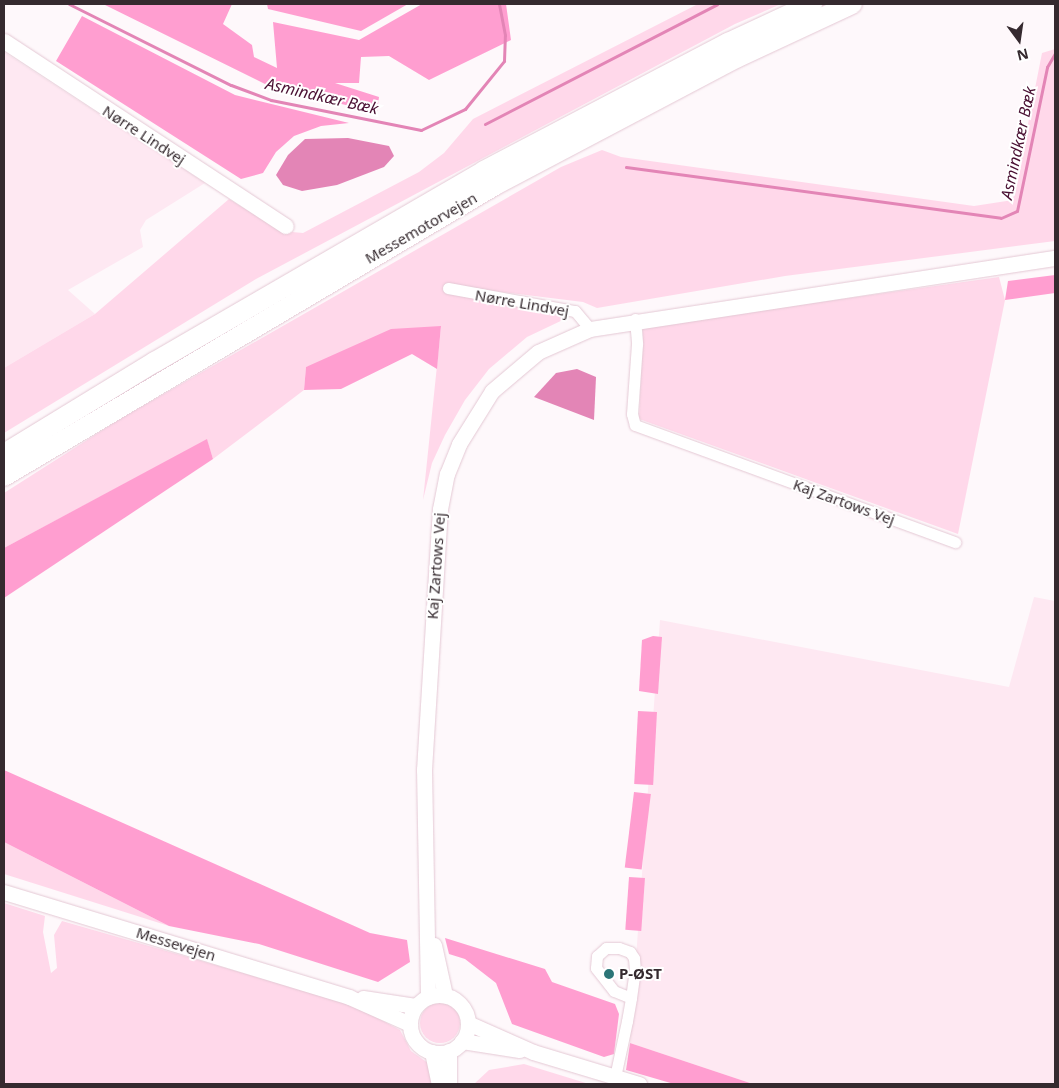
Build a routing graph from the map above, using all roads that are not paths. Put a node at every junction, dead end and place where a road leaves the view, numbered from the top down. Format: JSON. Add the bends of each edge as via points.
{"nodes":[{"id":1,"x":812,"y":4,"type":"edge"},
{"id":2,"x":852,"y":4,"type":"edge"},
{"id":3,"x":4,"y":42,"type":"edge"},
{"id":4,"x":286,"y":226,"type":"dead end"},
{"id":5,"x":1055,"y":258,"type":"edge"},
{"id":6,"x":448,"y":288,"type":"dead end"},
{"id":7,"x":635,"y":319,"type":"junction"},
{"id":8,"x":590,"y":329,"type":"junction"},
{"id":9,"x":4,"y":454,"type":"edge"},
{"id":10,"x":4,"y":476,"type":"edge"},
{"id":11,"x":955,"y":542,"type":"dead end"},
{"id":12,"x":4,"y":892,"type":"edge"},
{"id":13,"x":428,"y":917,"type":"junction"},
{"id":14,"x":445,"y":995,"type":"junction"},
{"id":15,"x":349,"y":997,"type":"junction"},
{"id":16,"x":428,"y":997,"type":"junction"},
{"id":17,"x":631,"y":998,"type":"junction"},
{"id":18,"x":415,"y":1006,"type":"junction"},
{"id":19,"x":468,"y":1023,"type":"junction"},
{"id":20,"x":410,"y":1024,"type":"junction"},
{"id":21,"x":462,"y":1041,"type":"junction"},
{"id":22,"x":450,"y":1051,"type":"junction"},
{"id":23,"x":432,"y":1052,"type":"junction"},
{"id":24,"x":533,"y":1052,"type":"junction"},
{"id":25,"x":615,"y":1077,"type":"junction"},
{"id":26,"x":439,"y":1084,"type":"edge"},
{"id":27,"x":449,"y":1084,"type":"edge"},
{"id":28,"x":639,"y":1084,"type":"edge"}],
"edges":[{"from":1,"to":9,"type":"highway","name":"Messemotorvejen","via":[[728,43],[484,171],[155,362]]},
{"from":2,"to":10,"type":"highway","name":"Messemotorvejen","via":[[736,58],[495,185]]},
{"from":3,"to":4,"type":"street","name":"Nørre Lindvej"},
{"from":5,"to":7,"type":"street","name":"Kaj Zartows Vej"},
{"from":6,"to":8,"type":"street","name":"Nørre Lindvej","via":[[575,312]]},
{"from":7,"to":8,"type":"street","name":"Kaj Zartows Vej"},
{"from":7,"to":11,"type":"street","name":"Kaj Zartows Vej","via":[[637,344],[632,414],[635,424]]},
{"from":8,"to":13,"type":"street","name":"Kaj Zartows Vej","via":[[538,352],[492,391],[471,420],[450,467],[443,492],[440,604],[424,770],[423,849]]},
{"from":12,"to":15,"type":"street","name":"Messevejen"},
{"from":13,"to":14,"type":"street","name":"Kaj Zartows Vej"},
{"from":13,"to":16,"type":"street","name":"Kaj Zartows Vej"},
{"from":14,"to":16,"type":"street"},
{"from":14,"to":19,"type":"street","via":[[462,1006]]},
{"from":15,"to":18,"type":"street","name":"Messevejen"},
{"from":15,"to":20,"type":"street","name":"Messevejen"},
{"from":16,"to":18,"type":"street"},
{"from":17,"to":17,"type":"street","via":[[634,958],[630,952],[619,948],[606,948],[597,956],[596,968],[614,991]]},
{"from":17,"to":25,"type":"street"},
{"from":18,"to":20,"type":"street"},
{"from":19,"to":21,"type":"street"},
{"from":19,"to":24,"type":"street"},
{"from":20,"to":23,"type":"street","via":[[417,1043]]},
{"from":21,"to":22,"type":"street"},
{"from":21,"to":24,"type":"street"},
{"from":22,"to":23,"type":"street"},
{"from":22,"to":27,"type":"street"},
{"from":23,"to":26,"type":"street"},
{"from":24,"to":25,"type":"street"},
{"from":25,"to":28,"type":"street"}]}
